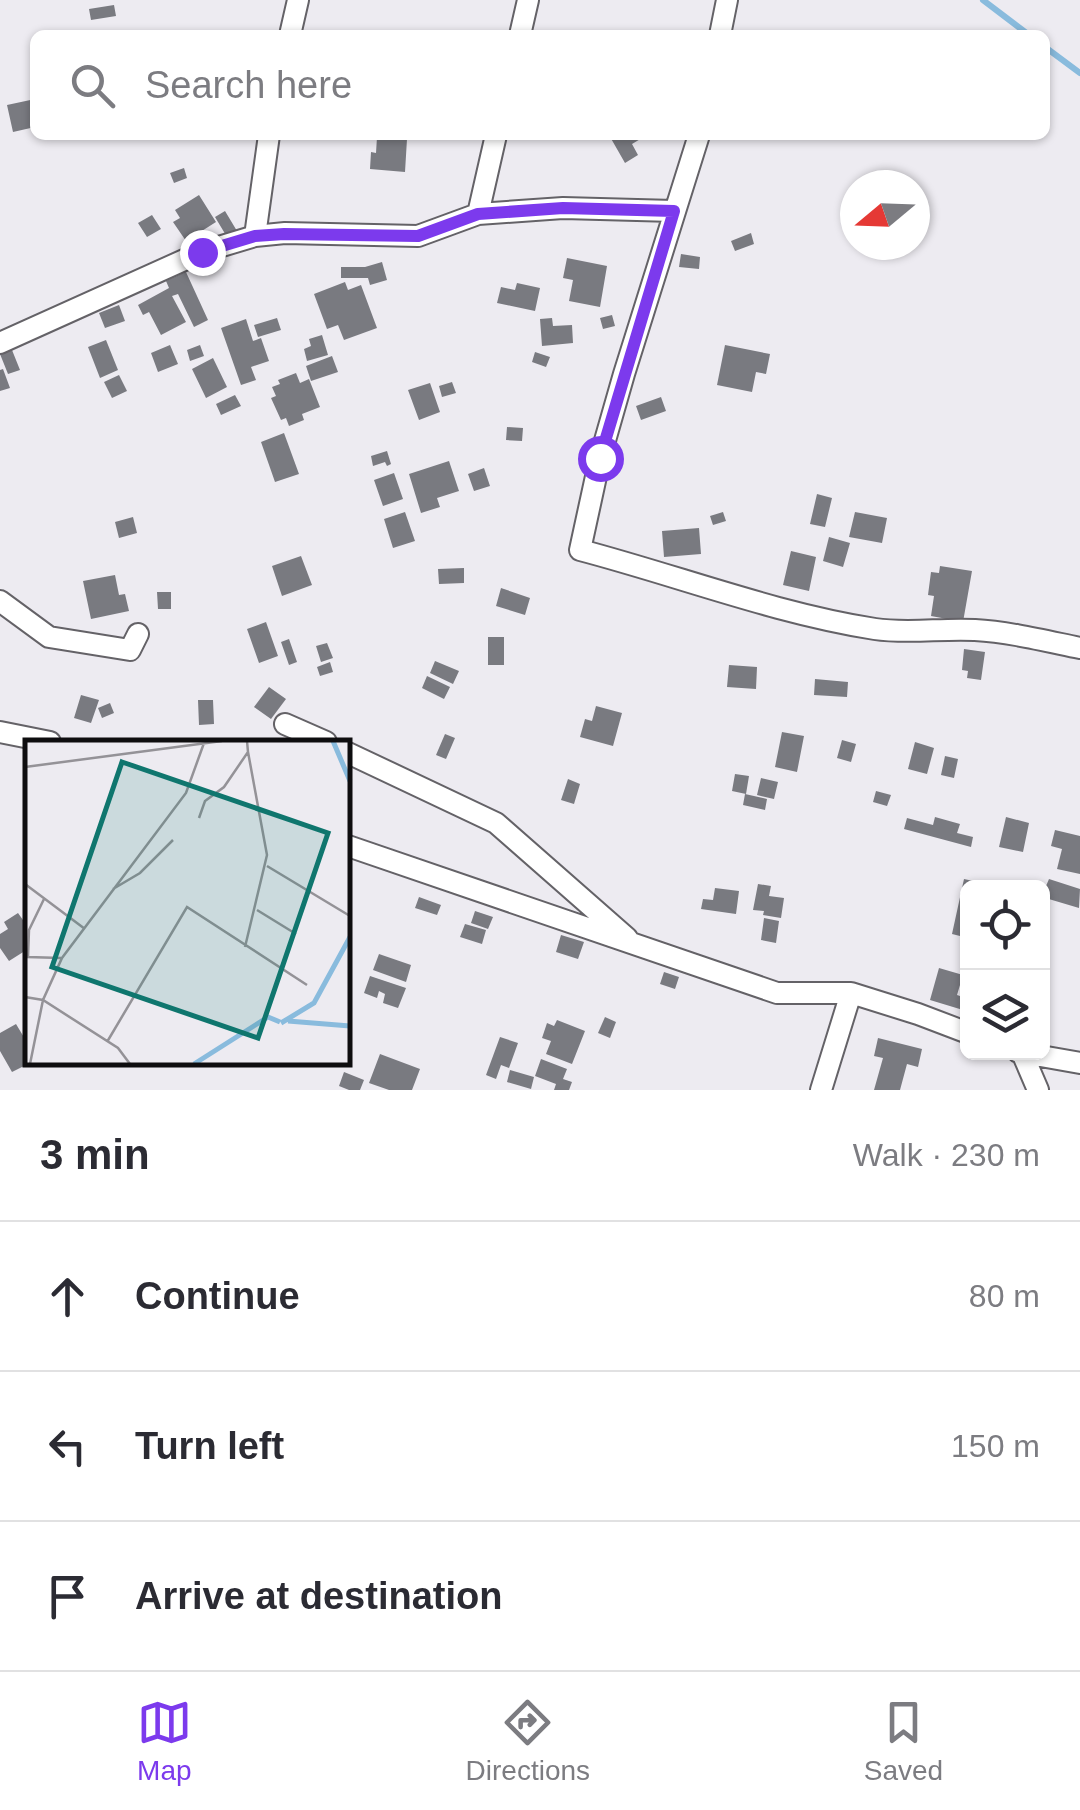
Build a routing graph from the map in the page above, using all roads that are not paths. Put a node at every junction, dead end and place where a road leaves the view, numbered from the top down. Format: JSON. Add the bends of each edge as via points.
{"nodes":[{"id":1,"x":298,"y":0,"type":"edge"},
{"id":2,"x":528,"y":0,"type":"edge"},
{"id":3,"x":727,"y":0,"type":"edge"},
{"id":4,"x":291,"y":30,"type":"edge"},
{"id":5,"x":521,"y":30,"type":"edge"},
{"id":6,"x":721,"y":30,"type":"edge"},
{"id":7,"x":269,"y":140,"type":"edge"},
{"id":8,"x":495,"y":140,"type":"edge"},
{"id":9,"x":697,"y":140,"type":"edge"},
{"id":10,"x":674,"y":211,"type":"junction"},
{"id":11,"x":478,"y":214,"type":"junction"},
{"id":12,"x":255,"y":236,"type":"junction"},
{"id":13,"x":0,"y":343,"type":"edge"},
{"id":14,"x":0,"y":601,"type":"edge"},
{"id":15,"x":138,"y":634,"type":"dead end"},
{"id":16,"x":1080,"y":648,"type":"edge"},
{"id":17,"x":285,"y":724,"type":"dead end"},
{"id":18,"x":0,"y":732,"type":"edge"},
{"id":19,"x":40,"y":740,"type":"edge"},
{"id":20,"x":321,"y":740,"type":"edge"},
{"id":21,"x":350,"y":754,"type":"edge"},
{"id":22,"x":350,"y":847,"type":"edge"},
{"id":23,"x":636,"y":946,"type":"junction"},
{"id":24,"x":851,"y":993,"type":"junction"},
{"id":25,"x":960,"y":1030,"type":"edge"},
{"id":26,"x":1050,"y":1058,"type":"edge"},
{"id":27,"x":1024,"y":1060,"type":"edge"},
{"id":28,"x":1080,"y":1063,"type":"edge"},
{"id":29,"x":821,"y":1090,"type":"edge"},
{"id":30,"x":1038,"y":1090,"type":"edge"}],
"edges":[{"from":1,"to":4,"type":"street"},
{"from":2,"to":5,"type":"street"},
{"from":3,"to":6,"type":"street"},
{"from":7,"to":12,"type":"street"},
{"from":8,"to":11,"type":"street"},
{"from":9,"to":10,"type":"street"},
{"from":10,"to":11,"type":"street"},
{"from":10,"to":16,"type":"street","via":[[600,458],[580,550],[879,630],[974,630]]},
{"from":11,"to":12,"type":"street","via":[[418,236]]},
{"from":12,"to":13,"type":"street","via":[[202,252]]},
{"from":14,"to":15,"type":"street","via":[[50,636],[130,650]]},
{"from":17,"to":20,"type":"street"},
{"from":18,"to":19,"type":"street"},
{"from":21,"to":23,"type":"street","via":[[496,822]]},
{"from":22,"to":23,"type":"street"},
{"from":23,"to":24,"type":"street","via":[[777,992]]},
{"from":24,"to":25,"type":"street"},
{"from":24,"to":29,"type":"street"},
{"from":26,"to":28,"type":"street"},
{"from":27,"to":30,"type":"street"}]}
